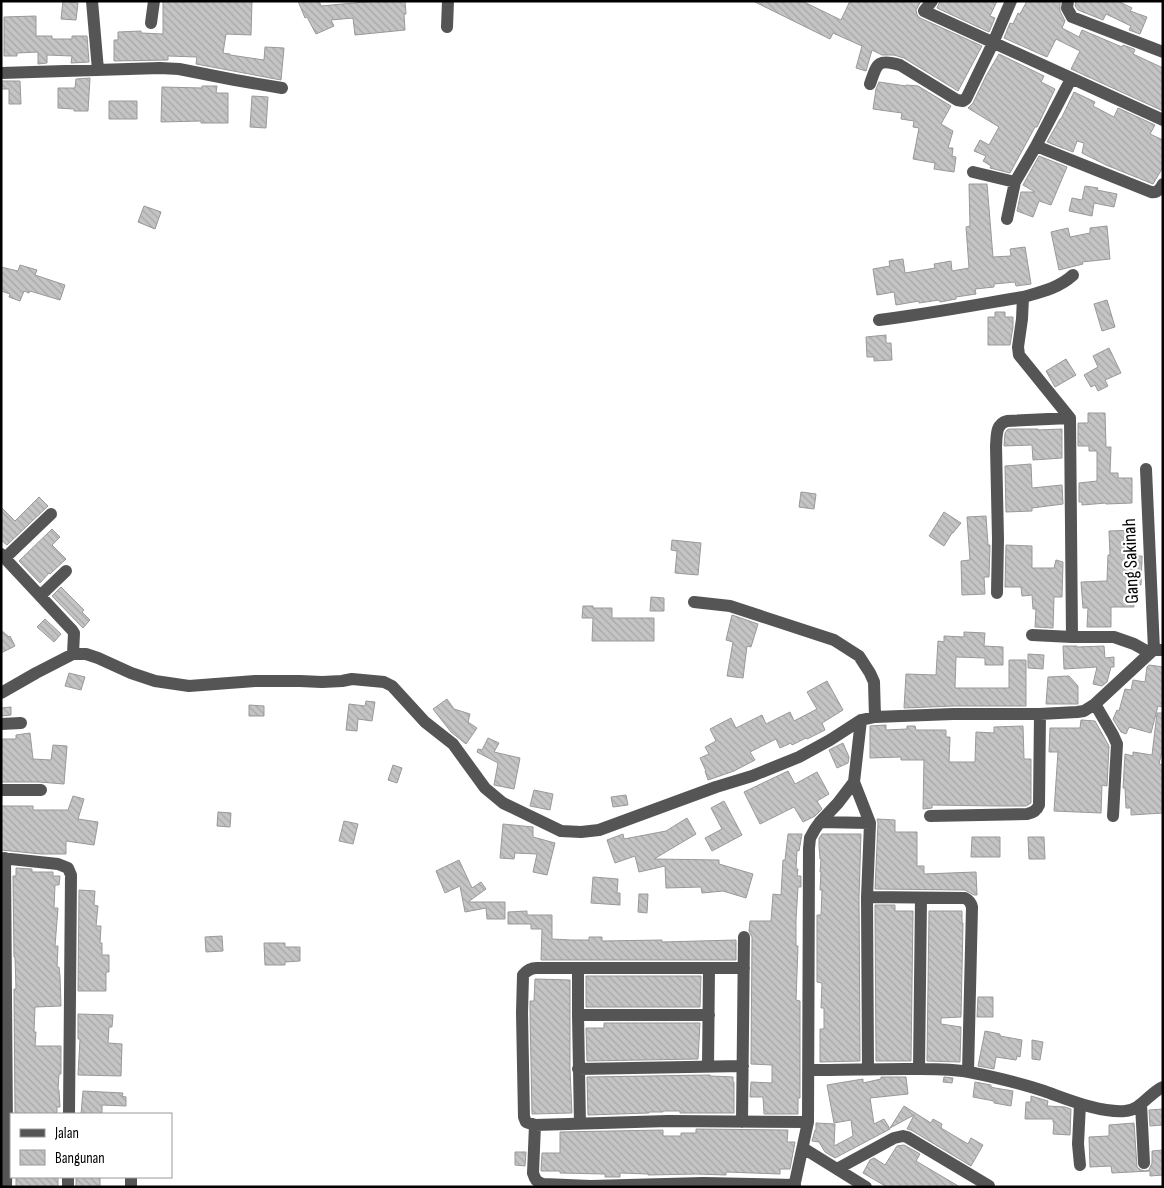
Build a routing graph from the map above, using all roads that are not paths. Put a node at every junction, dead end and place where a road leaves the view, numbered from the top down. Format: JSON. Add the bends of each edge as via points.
{"nodes":[{"id":1,"x":92,"y":1,"type":"edge"},
{"id":2,"x":154,"y":1,"type":"edge"},
{"id":3,"x":448,"y":1,"type":"edge"},
{"id":4,"x":932,"y":1,"type":"edge"},
{"id":5,"x":1011,"y":1,"type":"edge"},
{"id":6,"x":1068,"y":1,"type":"edge"},
{"id":7,"x":151,"y":23,"type":"dead end"},
{"id":8,"x":447,"y":27,"type":"dead end"},
{"id":9,"x":993,"y":43,"type":"junction"},
{"id":10,"x":1163,"y":52,"type":"edge"},
{"id":11,"x":98,"y":70,"type":"junction"},
{"id":12,"x":1,"y":73,"type":"edge"},
{"id":13,"x":1072,"y":78,"type":"junction"},
{"id":14,"x":870,"y":84,"type":"dead end"},
{"id":15,"x":282,"y":88,"type":"dead end"},
{"id":16,"x":1163,"y":120,"type":"edge"},
{"id":17,"x":1036,"y":146,"type":"junction"},
{"id":18,"x":973,"y":172,"type":"dead end"},
{"id":19,"x":1015,"y":182,"type":"junction"},
{"id":20,"x":1163,"y":184,"type":"edge"},
{"id":21,"x":1007,"y":219,"type":"dead end"},
{"id":22,"x":1073,"y":274,"type":"dead end"},
{"id":23,"x":1023,"y":297,"type":"junction"},
{"id":24,"x":879,"y":320,"type":"dead end"},
{"id":25,"x":1070,"y":418,"type":"junction"},
{"id":26,"x":1146,"y":470,"type":"dead end"},
{"id":27,"x":51,"y":514,"type":"dead end"},
{"id":28,"x":3,"y":556,"type":"edge"},
{"id":29,"x":66,"y":571,"type":"dead end"},
{"id":30,"x":997,"y":593,"type":"dead end"},
{"id":31,"x":40,"y":596,"type":"junction"},
{"id":32,"x":694,"y":602,"type":"dead end"},
{"id":33,"x":1032,"y":635,"type":"dead end"},
{"id":34,"x":1072,"y":636,"type":"junction"},
{"id":35,"x":1155,"y":651,"type":"edge"},
{"id":36,"x":73,"y":654,"type":"junction"},
{"id":37,"x":1,"y":693,"type":"edge"},
{"id":38,"x":1095,"y":704,"type":"junction"},
{"id":39,"x":1040,"y":714,"type":"junction"},
{"id":40,"x":875,"y":717,"type":"junction"},
{"id":41,"x":861,"y":720,"type":"junction"},
{"id":42,"x":21,"y":723,"type":"dead end"},
{"id":43,"x":1,"y":724,"type":"edge"},
{"id":44,"x":854,"y":782,"type":"junction"},
{"id":45,"x":1,"y":790,"type":"edge"},
{"id":46,"x":41,"y":790,"type":"dead end"},
{"id":47,"x":930,"y":816,"type":"dead end"},
{"id":48,"x":1113,"y":816,"type":"dead end"},
{"id":49,"x":820,"y":822,"type":"junction"},
{"id":50,"x":870,"y":823,"type":"junction"},
{"id":51,"x":3,"y":858,"type":"edge"},
{"id":52,"x":867,"y":898,"type":"junction"},
{"id":53,"x":921,"y":898,"type":"junction"},
{"id":54,"x":744,"y":937,"type":"dead end"},
{"id":55,"x":578,"y":968,"type":"junction"},
{"id":56,"x":709,"y":968,"type":"junction"},
{"id":57,"x":744,"y":968,"type":"junction"},
{"id":58,"x":3,"y":972,"type":"edge"},
{"id":59,"x":578,"y":1015,"type":"junction"},
{"id":60,"x":709,"y":1015,"type":"junction"},
{"id":61,"x":743,"y":1066,"type":"junction"},
{"id":62,"x":708,"y":1067,"type":"junction"},
{"id":63,"x":578,"y":1069,"type":"junction"},
{"id":64,"x":868,"y":1069,"type":"junction"},
{"id":65,"x":919,"y":1069,"type":"junction"},
{"id":66,"x":809,"y":1070,"type":"junction"},
{"id":67,"x":968,"y":1072,"type":"junction"},
{"id":68,"x":3,"y":1074,"type":"edge"},
{"id":69,"x":1163,"y":1087,"type":"edge"},
{"id":70,"x":1080,"y":1104,"type":"junction"},
{"id":71,"x":1141,"y":1104,"type":"junction"},
{"id":72,"x":69,"y":1113,"type":"edge"},
{"id":73,"x":742,"y":1122,"type":"junction"},
{"id":74,"x":808,"y":1122,"type":"junction"},
{"id":75,"x":580,"y":1124,"type":"junction"},
{"id":76,"x":535,"y":1125,"type":"junction"},
{"id":77,"x":6,"y":1134,"type":"edge"},
{"id":78,"x":803,"y":1148,"type":"junction"},
{"id":79,"x":1144,"y":1163,"type":"dead end"},
{"id":80,"x":1080,"y":1165,"type":"dead end"},
{"id":81,"x":837,"y":1169,"type":"junction"},
{"id":82,"x":749,"y":1185,"type":"edge"},
{"id":83,"x":591,"y":1186,"type":"edge"},
{"id":84,"x":795,"y":1186,"type":"edge"},
{"id":85,"x":989,"y":1186,"type":"edge"},
{"id":86,"x":6,"y":1187,"type":"edge"},
{"id":87,"x":866,"y":1187,"type":"edge"}],
"edges":[{"from":1,"to":11,"type":"street"},
{"from":2,"to":7,"type":"street"},
{"from":3,"to":8,"type":"street"},
{"from":4,"to":9,"type":"street","via":[[924,11]]},
{"from":5,"to":9,"type":"street"},
{"from":6,"to":10,"type":"street","via":[[1067,8],[1072,17]]},
{"from":9,"to":13,"type":"street"},
{"from":9,"to":14,"type":"street","via":[[963,101],[890,62],[876,66]]},
{"from":11,"to":12,"type":"street"},
{"from":11,"to":15,"type":"street","via":[[179,69]]},
{"from":13,"to":16,"type":"street"},
{"from":13,"to":17,"type":"street"},
{"from":17,"to":19,"type":"street"},
{"from":17,"to":20,"type":"street","via":[[1151,192],[1159,191]]},
{"from":18,"to":19,"type":"street"},
{"from":19,"to":21,"type":"street"},
{"from":22,"to":23,"type":"street","via":[[1052,289]]},
{"from":23,"to":24,"type":"street"},
{"from":23,"to":25,"type":"street","via":[[1019,355]]},
{"from":25,"to":30,"type":"street","via":[[1007,422],[999,426],[996,446]]},
{"from":25,"to":34,"type":"street"},
{"from":26,"to":35,"type":"street","name":"Gang Sakinah"},
{"from":27,"to":28,"type":"street"},
{"from":28,"to":31,"type":"street"},
{"from":29,"to":31,"type":"street"},
{"from":31,"to":36,"type":"street","via":[[74,633]]},
{"from":32,"to":40,"type":"street","via":[[730,606],[834,640],[859,656],[870,673],[874,682]]},
{"from":33,"to":34,"type":"street"},
{"from":34,"to":35,"type":"street","via":[[1114,637]]},
{"from":35,"to":38,"type":"street"},
{"from":36,"to":37,"type":"street"},
{"from":36,"to":41,"type":"street","via":[[86,654],[156,681],[189,686],[300,681],[384,682],[453,744],[485,788],[503,802],[561,831],[599,830],[752,776],[799,757]]},
{"from":38,"to":39,"type":"street","via":[[1084,711]]},
{"from":38,"to":48,"type":"street","via":[[1117,744]]},
{"from":39,"to":40,"type":"street"},
{"from":39,"to":47,"type":"street","via":[[1037,809],[1027,814]]},
{"from":40,"to":41,"type":"street"},
{"from":41,"to":44,"type":"street"},
{"from":42,"to":43,"type":"street"},
{"from":44,"to":49,"type":"street"},
{"from":44,"to":50,"type":"street"},
{"from":45,"to":46,"type":"street"},
{"from":49,"to":50,"type":"street"},
{"from":49,"to":66,"type":"street","via":[[810,838],[809,848]]},
{"from":50,"to":52,"type":"street"},
{"from":51,"to":58,"type":"street"},
{"from":51,"to":72,"type":"street","via":[[58,864],[68,868],[71,875]]},
{"from":52,"to":53,"type":"street"},
{"from":52,"to":64,"type":"street"},
{"from":53,"to":65,"type":"street"},
{"from":53,"to":67,"type":"street","via":[[965,898],[972,907]]},
{"from":54,"to":57,"type":"street"},
{"from":55,"to":56,"type":"street"},
{"from":55,"to":59,"type":"street"},
{"from":55,"to":76,"type":"street","via":[[532,968],[524,975],[524,1117],[526,1122]]},
{"from":56,"to":57,"type":"street"},
{"from":56,"to":60,"type":"street"},
{"from":57,"to":61,"type":"street"},
{"from":58,"to":68,"type":"street"},
{"from":59,"to":60,"type":"street"},
{"from":59,"to":63,"type":"street"},
{"from":60,"to":62,"type":"street"},
{"from":61,"to":62,"type":"street"},
{"from":61,"to":73,"type":"street"},
{"from":62,"to":63,"type":"street"},
{"from":63,"to":75,"type":"street"},
{"from":64,"to":65,"type":"street"},
{"from":64,"to":66,"type":"street"},
{"from":65,"to":67,"type":"street"},
{"from":66,"to":74,"type":"street"},
{"from":67,"to":70,"type":"street","via":[[1035,1088]]},
{"from":68,"to":77,"type":"street"},
{"from":69,"to":71,"type":"street"},
{"from":70,"to":71,"type":"street","via":[[1125,1111]]},
{"from":70,"to":80,"type":"street"},
{"from":71,"to":79,"type":"street"},
{"from":73,"to":74,"type":"street"},
{"from":73,"to":75,"type":"street"},
{"from":74,"to":78,"type":"street"},
{"from":75,"to":76,"type":"street"},
{"from":76,"to":83,"type":"street","via":[[534,1178],[538,1183]]},
{"from":77,"to":86,"type":"street"},
{"from":78,"to":81,"type":"street"},
{"from":78,"to":84,"type":"street"},
{"from":81,"to":85,"type":"street","via":[[903,1136]]},
{"from":81,"to":87,"type":"street"},
{"from":82,"to":83,"type":"street"},
{"from":82,"to":84,"type":"street"}]}
